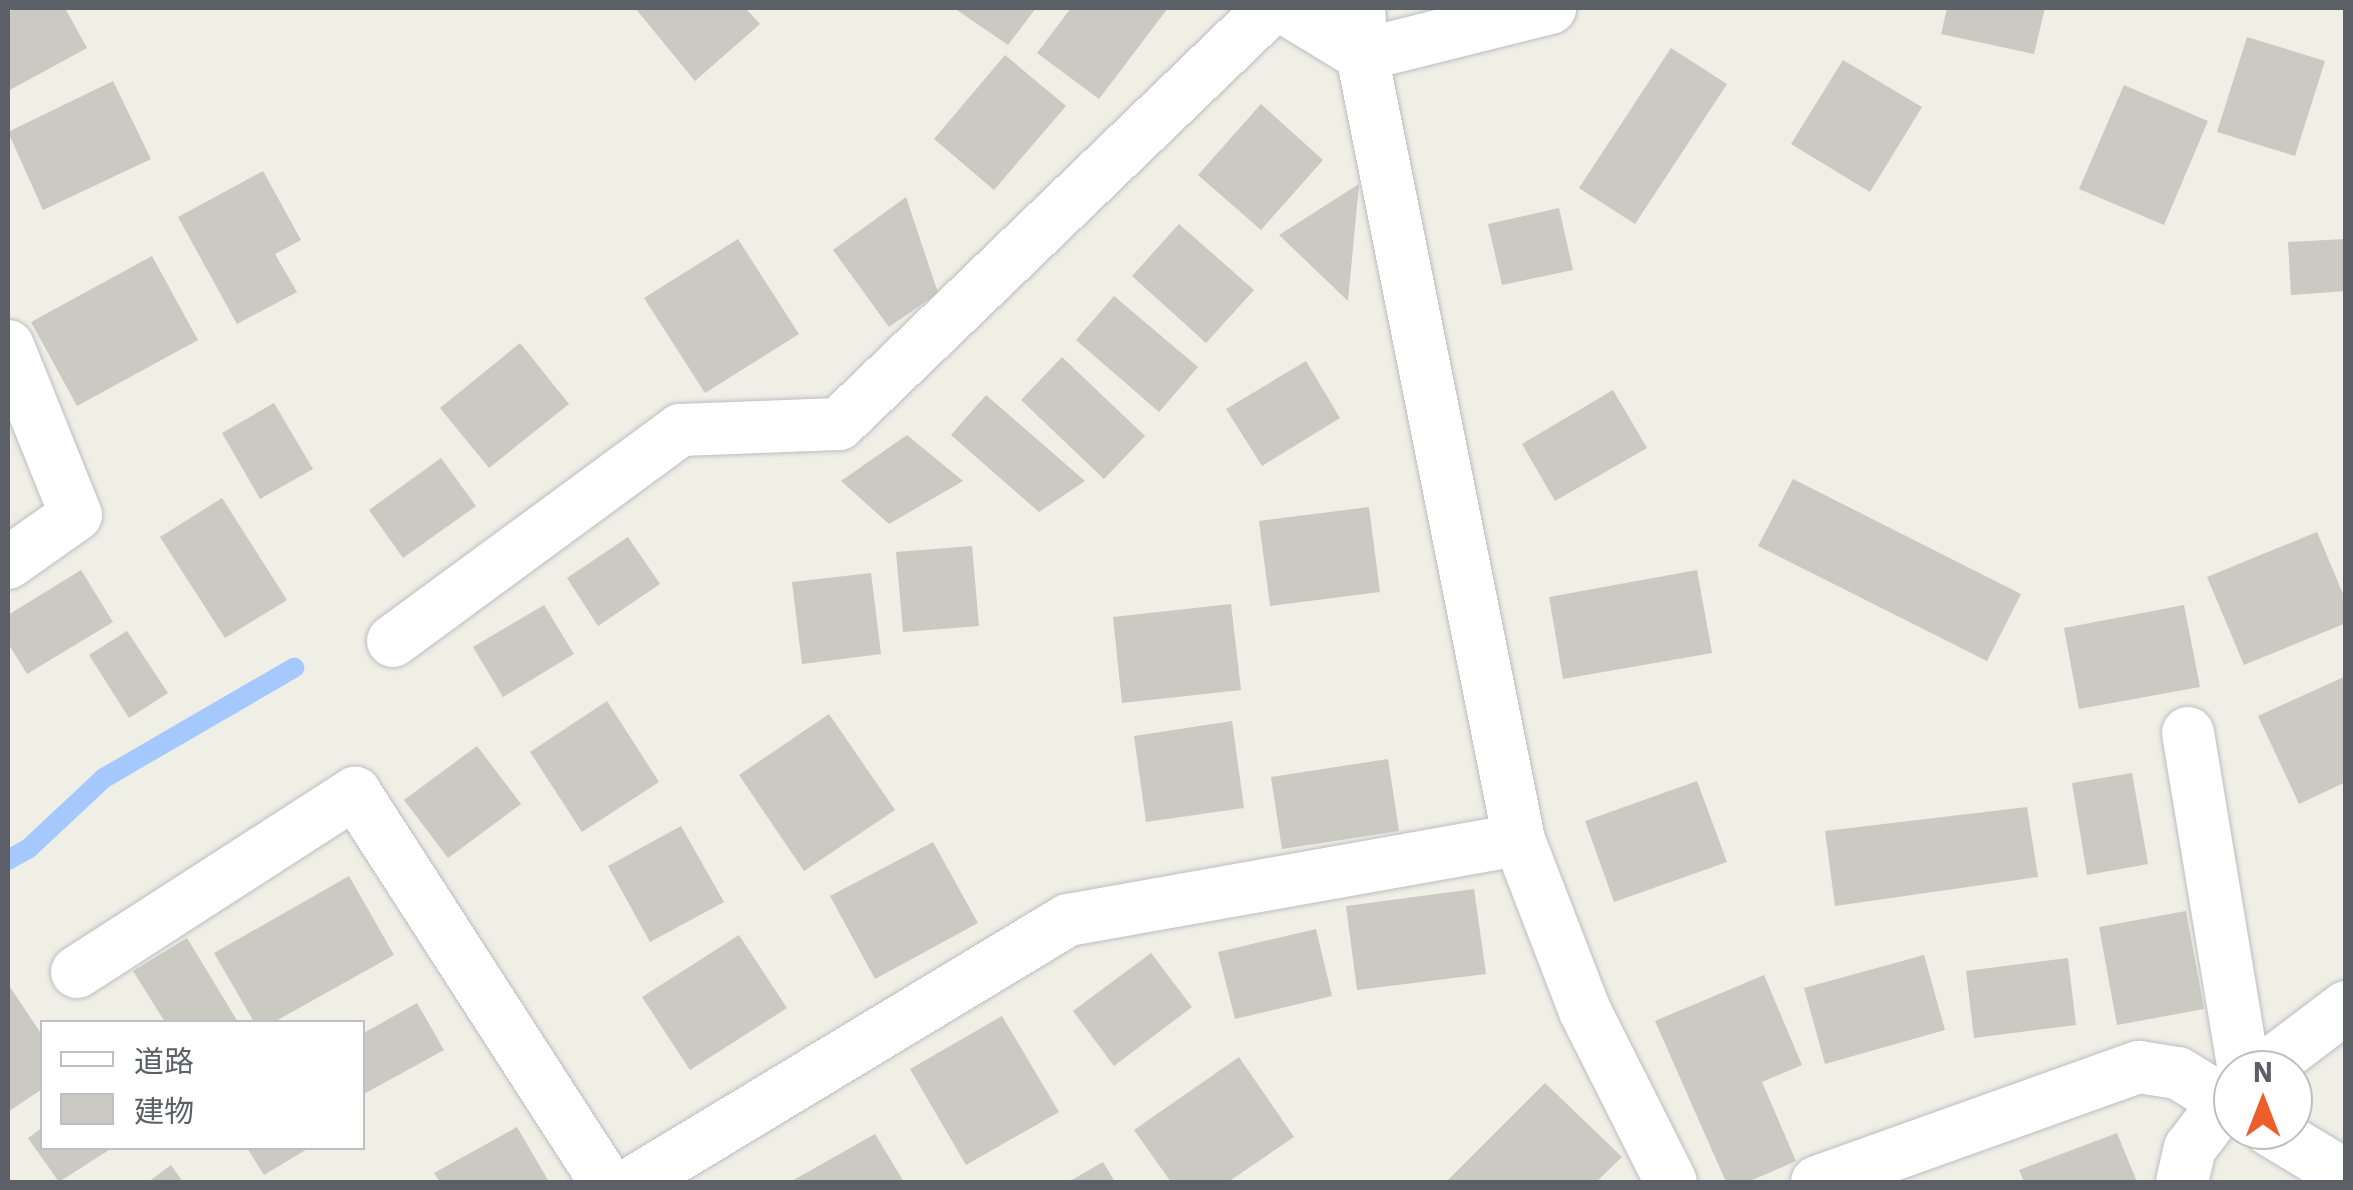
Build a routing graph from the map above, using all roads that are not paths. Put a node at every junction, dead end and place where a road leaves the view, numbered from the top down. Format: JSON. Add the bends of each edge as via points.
{"nodes":[{"id":1,"x":1272,"y":8,"type":"edge"},
{"id":2,"x":1285,"y":8,"type":"edge"},
{"id":3,"x":1550,"y":8,"type":"edge"},
{"id":4,"x":1361,"y":31,"type":"edge"},
{"id":5,"x":8,"y":346,"type":"edge"},
{"id":6,"x":8,"y":562,"type":"edge"},
{"id":7,"x":393,"y":640,"type":"dead end"},
{"id":8,"x":2188,"y":733,"type":"dead end"},
{"id":9,"x":1519,"y":840,"type":"junction"},
{"id":10,"x":77,"y":972,"type":"dead end"},
{"id":11,"x":2346,"y":1007,"type":"edge"},
{"id":12,"x":2234,"y":1050,"type":"edge"},
{"id":13,"x":2289,"y":1050,"type":"edge"},
{"id":14,"x":2213,"y":1082,"type":"edge"},
{"id":15,"x":2213,"y":1120,"type":"edge"},
{"id":16,"x":2303,"y":1150,"type":"edge"},
{"id":17,"x":2346,"y":1176,"type":"edge"},
{"id":18,"x":606,"y":1182,"type":"edge"},
{"id":19,"x":634,"y":1182,"type":"edge"},
{"id":20,"x":1670,"y":1182,"type":"edge"},
{"id":21,"x":1817,"y":1182,"type":"edge"},
{"id":22,"x":2182,"y":1182,"type":"edge"}],
"edges":[{"from":1,"to":7,"type":"street","via":[[839,424],[680,430]]},
{"from":2,"to":4,"type":"street"},
{"from":3,"to":4,"type":"street"},
{"from":4,"to":9,"type":"street"},
{"from":5,"to":6,"type":"street","via":[[76,515]]},
{"from":8,"to":12,"type":"street"},
{"from":9,"to":19,"type":"street","via":[[1068,920]]},
{"from":9,"to":20,"type":"street","via":[[1584,1012]]},
{"from":10,"to":18,"type":"street","via":[[355,794]]},
{"from":11,"to":13,"type":"street"},
{"from":14,"to":21,"type":"street","via":[[2138,1067]]},
{"from":15,"to":22,"type":"street","via":[[2190,1148]]},
{"from":16,"to":17,"type":"street"}]}
